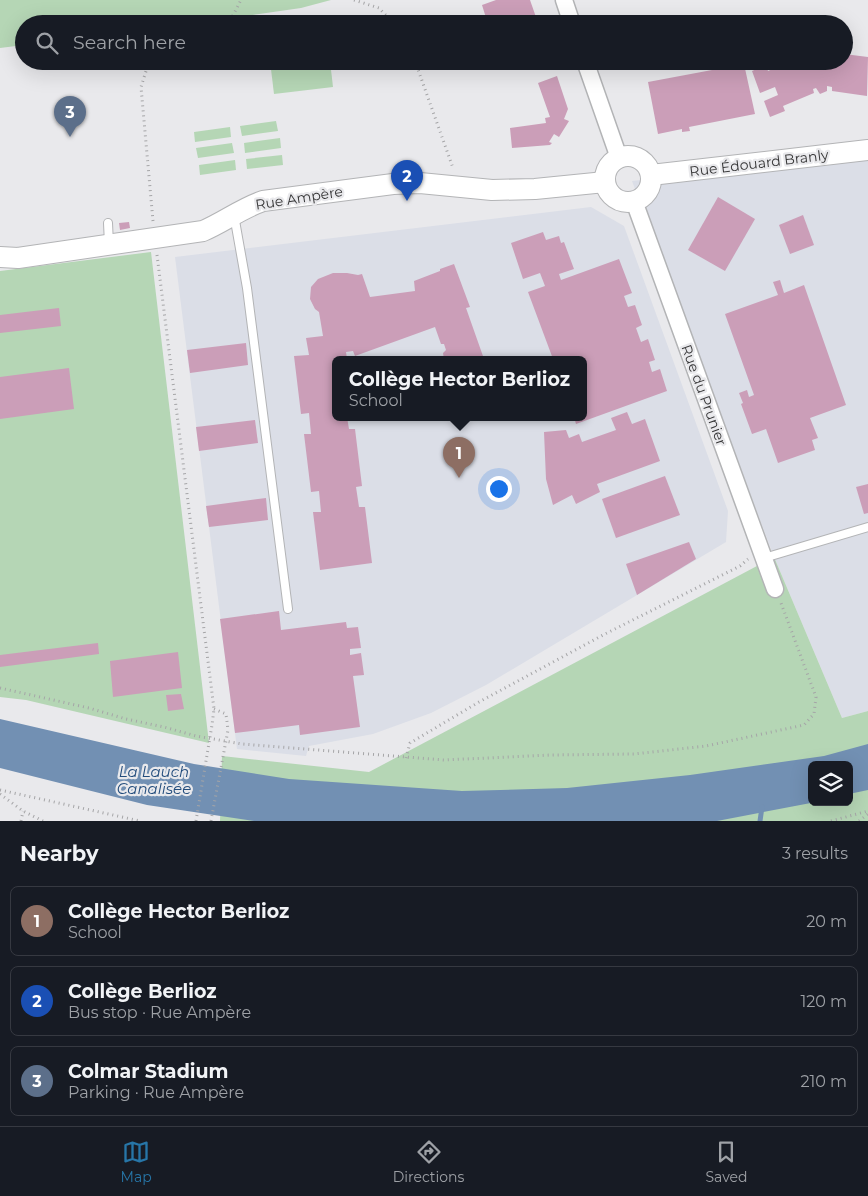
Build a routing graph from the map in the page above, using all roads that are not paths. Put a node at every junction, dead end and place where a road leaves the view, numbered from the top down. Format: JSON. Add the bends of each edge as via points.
{"nodes":[{"id":1,"x":564,"y":0,"type":"edge"},
{"id":2,"x":569,"y":15,"type":"edge"},
{"id":3,"x":588,"y":70,"type":"edge"},
{"id":4,"x":868,"y":150,"type":"edge"},
{"id":5,"x":619,"y":158,"type":"junction"},
{"id":6,"x":651,"y":175,"type":"junction"},
{"id":7,"x":605,"y":182,"type":"junction"},
{"id":8,"x":634,"y":201,"type":"junction"},
{"id":9,"x":234,"y":214,"type":"junction"},
{"id":10,"x":108,"y":223,"type":"dead end"},
{"id":11,"x":110,"y":244,"type":"junction"},
{"id":12,"x":0,"y":257,"type":"edge"},
{"id":13,"x":868,"y":526,"type":"edge"},
{"id":14,"x":762,"y":554,"type":"junction"},
{"id":15,"x":775,"y":588,"type":"road end"},
{"id":16,"x":288,"y":609,"type":"dead end"}],
"edges":[{"from":1,"to":2,"type":"street"},
{"from":3,"to":5,"type":"street"},
{"from":4,"to":6,"type":"street","name":"Rue Édouard Branly"},
{"from":5,"to":6,"type":"street","via":[[639,159]]},
{"from":5,"to":7,"type":"street","via":[[606,172]]},
{"from":6,"to":8,"type":"street","via":[[648,192]]},
{"from":7,"to":8,"type":"street","via":[[610,194],[621,201]]},
{"from":7,"to":9,"type":"street","name":"Rue Ampère","via":[[492,190],[420,183],[392,184],[263,201]]},
{"from":8,"to":14,"type":"street","name":"Rue du Prunier"},
{"from":9,"to":11,"type":"street","name":"Rue Ampère","via":[[203,231]]},
{"from":9,"to":16,"type":"lane","via":[[247,288]]},
{"from":10,"to":11,"type":"lane"},
{"from":11,"to":12,"type":"street","name":"Rue Ampère","via":[[18,258]]},
{"from":13,"to":14,"type":"lane"},
{"from":14,"to":15,"type":"street","name":"Rue du Prunier"}]}
